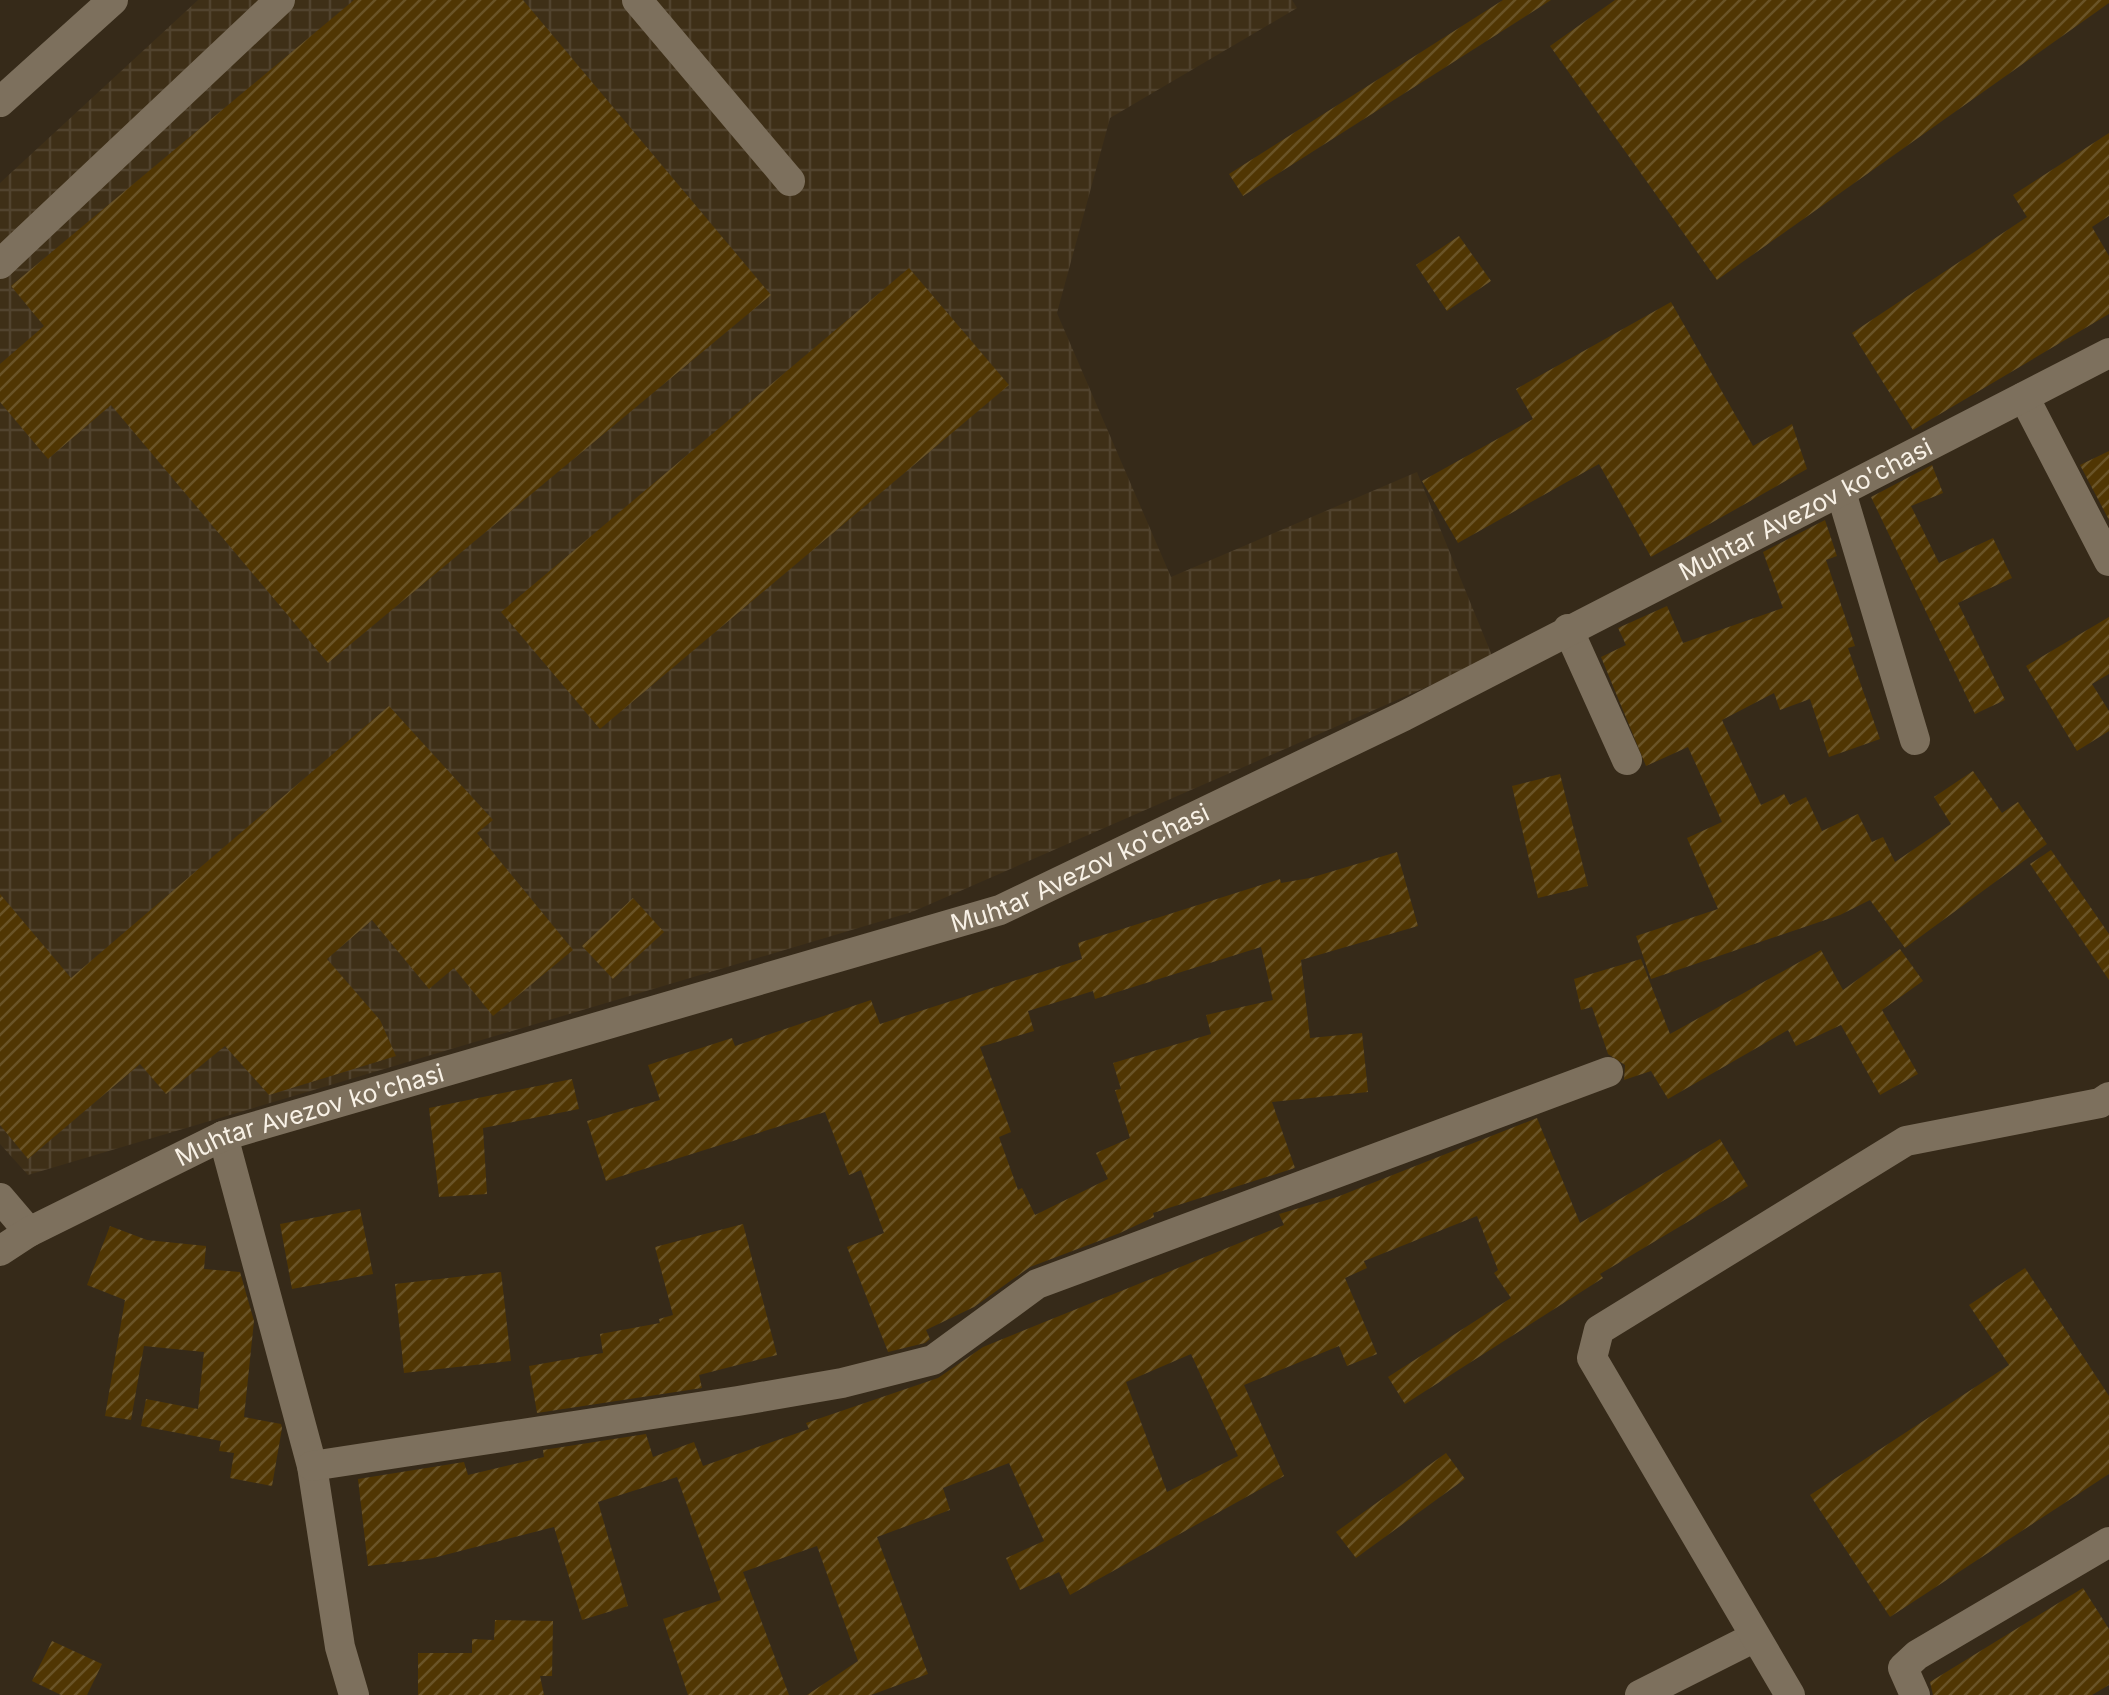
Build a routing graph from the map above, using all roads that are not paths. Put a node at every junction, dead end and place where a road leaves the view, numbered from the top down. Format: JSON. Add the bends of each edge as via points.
{"nodes":[{"id":1,"x":113,"y":0,"type":"edge"},
{"id":2,"x":280,"y":0,"type":"edge"},
{"id":3,"x":637,"y":0,"type":"edge"},
{"id":4,"x":0,"y":102,"type":"edge"},
{"id":5,"x":790,"y":181,"type":"dead end"},
{"id":6,"x":0,"y":264,"type":"edge"},
{"id":7,"x":2109,"y":353,"type":"edge"},
{"id":8,"x":2024,"y":397,"type":"junction"},
{"id":9,"x":1841,"y":492,"type":"junction"},
{"id":10,"x":2109,"y":561,"type":"edge"},
{"id":11,"x":1568,"y":629,"type":"junction"},
{"id":12,"x":1915,"y":740,"type":"dead end"},
{"id":13,"x":1627,"y":760,"type":"dead end"},
{"id":14,"x":1608,"y":1072,"type":"dead end"},
{"id":15,"x":2109,"y":1097,"type":"edge"},
{"id":16,"x":223,"y":1136,"type":"junction"},
{"id":17,"x":0,"y":1198,"type":"edge"},
{"id":18,"x":29,"y":1232,"type":"junction"},
{"id":19,"x":0,"y":1251,"type":"edge"},
{"id":20,"x":312,"y":1466,"type":"junction"},
{"id":21,"x":2105,"y":1555,"type":"edge"},
{"id":22,"x":1755,"y":1637,"type":"junction"},
{"id":23,"x":354,"y":1695,"type":"edge"},
{"id":24,"x":1640,"y":1695,"type":"edge"},
{"id":25,"x":1790,"y":1695,"type":"edge"},
{"id":26,"x":1915,"y":1695,"type":"edge"}],
"edges":[{"from":1,"to":4,"type":"street"},
{"from":2,"to":6,"type":"street"},
{"from":3,"to":5,"type":"street"},
{"from":7,"to":8,"type":"street","name":"Muhtar Avezov ko'chasi"},
{"from":8,"to":9,"type":"street","name":"Muhtar Avezov ko'chasi"},
{"from":8,"to":10,"type":"street"},
{"from":9,"to":11,"type":"street","name":"Muhtar Avezov ko'chasi"},
{"from":9,"to":12,"type":"street"},
{"from":11,"to":13,"type":"street"},
{"from":11,"to":16,"type":"street","name":"Muhtar Avezov ko'chasi","via":[[1404,716],[1000,910]]},
{"from":14,"to":20,"type":"street","via":[[1037,1284],[933,1360],[738,1402]]},
{"from":15,"to":22,"type":"street","via":[[2020,1122],[1906,1141],[1599,1330],[1592,1358]]},
{"from":16,"to":18,"type":"street","name":"Muhtar Avezov ko'chasi"},
{"from":16,"to":20,"type":"street"},
{"from":17,"to":18,"type":"street"},
{"from":18,"to":19,"type":"street","name":"Muhtar Avezov ko'chasi"},
{"from":20,"to":23,"type":"street","via":[[340,1647]]},
{"from":21,"to":26,"type":"street","via":[[1917,1655],[1902,1668]]},
{"from":22,"to":24,"type":"street"},
{"from":22,"to":25,"type":"street"}]}
